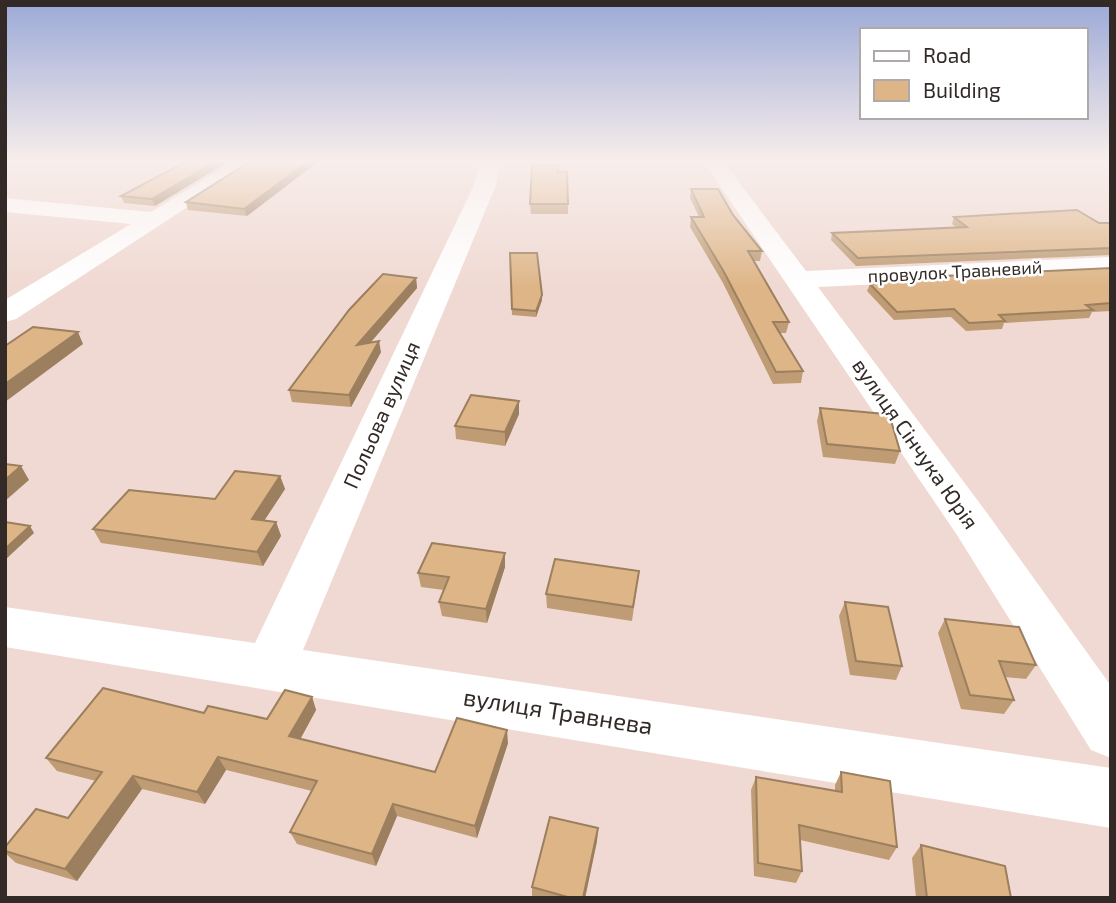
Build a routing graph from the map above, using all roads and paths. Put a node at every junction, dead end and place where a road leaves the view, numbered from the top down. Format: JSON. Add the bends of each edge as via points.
{"nodes":[{"id":1,"x":180,"y":203,"type":"edge"},
{"id":2,"x":477,"y":203,"type":"edge"},
{"id":3,"x":743,"y":203,"type":"edge"},
{"id":4,"x":5,"y":205,"type":"edge"},
{"id":5,"x":154,"y":219,"type":"junction"},
{"id":6,"x":1111,"y":265,"type":"edge"},
{"id":7,"x":799,"y":280,"type":"junction"},
{"id":8,"x":5,"y":313,"type":"edge"},
{"id":9,"x":5,"y":627,"type":"edge"},
{"id":10,"x":269,"y":668,"type":"junction"},
{"id":11,"x":1111,"y":732,"type":"edge"},
{"id":12,"x":1111,"y":797,"type":"edge"}],
"edges":[{"from":1,"to":5,"type":"street"},
{"from":2,"to":10,"type":"street","name":"Польова вулиця"},
{"from":3,"to":7,"type":"street","name":"вулиця Сінчука Юрія"},
{"from":4,"to":5,"type":"street"},
{"from":5,"to":8,"type":"street"},
{"from":6,"to":7,"type":"street","name":"провулок Травневий"},
{"from":7,"to":11,"type":"street","name":"вулиця Сінчука Юрія","via":[[972,524]]},
{"from":9,"to":10,"type":"street","name":"вулиця Травнева"},
{"from":10,"to":12,"type":"street","name":"вулиця Травнева"}]}
